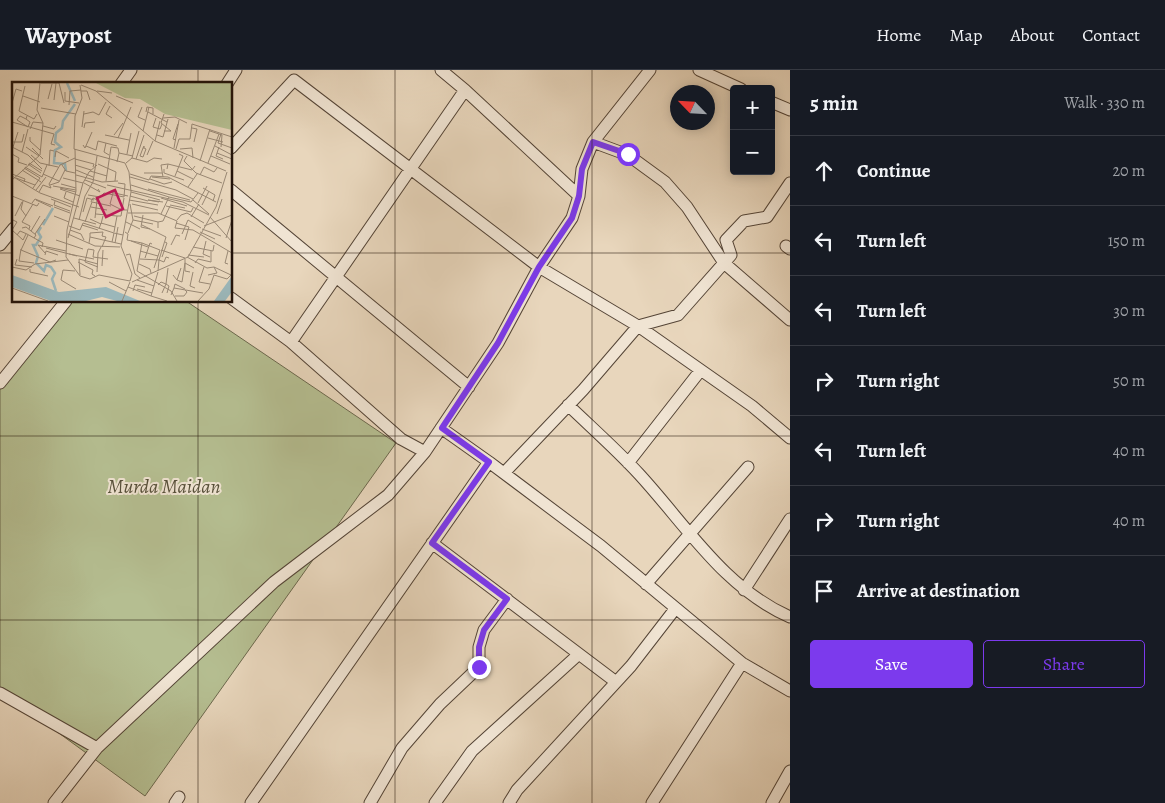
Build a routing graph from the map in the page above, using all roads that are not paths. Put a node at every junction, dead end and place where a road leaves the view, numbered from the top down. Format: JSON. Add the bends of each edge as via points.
{"nodes":[{"id":1,"x":131,"y":70,"type":"edge"},
{"id":2,"x":236,"y":70,"type":"edge"},
{"id":3,"x":441,"y":70,"type":"edge"},
{"id":4,"x":650,"y":70,"type":"edge"},
{"id":5,"x":698,"y":70,"type":"edge"},
{"id":6,"x":122,"y":82,"type":"edge"},
{"id":7,"x":227,"y":82,"type":"edge"},
{"id":8,"x":732,"y":85,"type":"edge"},
{"id":9,"x":465,"y":90,"type":"junction"},
{"id":10,"x":775,"y":104,"type":"edge"},
{"id":11,"x":790,"y":110,"type":"edge"},
{"id":12,"x":593,"y":142,"type":"junction"},
{"id":13,"x":232,"y":147,"type":"edge"},
{"id":14,"x":409,"y":170,"type":"junction"},
{"id":15,"x":790,"y":183,"type":"edge"},
{"id":16,"x":232,"y":191,"type":"edge"},
{"id":17,"x":579,"y":196,"type":"junction"},
{"id":18,"x":12,"y":230,"type":"edge"},
{"id":19,"x":0,"y":245,"type":"edge"},
{"id":20,"x":724,"y":263,"type":"junction"},
{"id":21,"x":539,"y":267,"type":"junction"},
{"id":22,"x":336,"y":276,"type":"junction"},
{"id":23,"x":232,"y":299,"type":"edge"},
{"id":24,"x":65,"y":302,"type":"edge"},
{"id":25,"x":790,"y":320,"type":"edge"},
{"id":26,"x":638,"y":326,"type":"junction"},
{"id":27,"x":291,"y":342,"type":"junction"},
{"id":28,"x":700,"y":371,"type":"junction"},
{"id":29,"x":0,"y":383,"type":"edge"},
{"id":30,"x":469,"y":387,"type":"junction"},
{"id":31,"x":568,"y":405,"type":"junction"},
{"id":32,"x":442,"y":428,"type":"junction"},
{"id":33,"x":790,"y":438,"type":"edge"},
{"id":34,"x":425,"y":452,"type":"junction"},
{"id":35,"x":489,"y":462,"type":"junction"},
{"id":36,"x":628,"y":463,"type":"junction"},
{"id":37,"x":748,"y":467,"type":"dead end"},
{"id":38,"x":504,"y":473,"type":"junction"},
{"id":39,"x":790,"y":519,"type":"edge"},
{"id":40,"x":688,"y":532,"type":"junction"},
{"id":41,"x":432,"y":543,"type":"junction"},
{"id":42,"x":646,"y":584,"type":"junction"},
{"id":43,"x":744,"y":590,"type":"junction"},
{"id":44,"x":507,"y":599,"type":"junction"},
{"id":45,"x":675,"y":609,"type":"junction"},
{"id":46,"x":790,"y":617,"type":"edge"},
{"id":47,"x":579,"y":654,"type":"junction"},
{"id":48,"x":742,"y":664,"type":"junction"},
{"id":49,"x":616,"y":682,"type":"junction"},
{"id":50,"x":790,"y":691,"type":"edge"},
{"id":51,"x":0,"y":693,"type":"edge"},
{"id":52,"x":97,"y":748,"type":"junction"},
{"id":53,"x":790,"y":772,"type":"edge"},
{"id":54,"x":54,"y":803,"type":"edge"},
{"id":55,"x":251,"y":803,"type":"edge"},
{"id":56,"x":370,"y":803,"type":"edge"},
{"id":57,"x":435,"y":803,"type":"edge"},
{"id":58,"x":509,"y":803,"type":"edge"},
{"id":59,"x":652,"y":803,"type":"edge"},
{"id":60,"x":772,"y":803,"type":"edge"}],
"edges":[{"from":1,"to":6,"type":"street"},
{"from":2,"to":7,"type":"street"},
{"from":3,"to":9,"type":"street"},
{"from":4,"to":12,"type":"street"},
{"from":5,"to":8,"type":"street"},
{"from":9,"to":14,"type":"street"},
{"from":9,"to":17,"type":"street"},
{"from":10,"to":11,"type":"street"},
{"from":12,"to":17,"type":"street","via":[[582,169]]},
{"from":12,"to":20,"type":"street","via":[[628,154],[665,182],[687,207]]},
{"from":13,"to":14,"type":"street","via":[[294,80]]},
{"from":14,"to":21,"type":"street"},
{"from":14,"to":22,"type":"street"},
{"from":15,"to":20,"type":"street","via":[[767,217],[744,221],[726,240],[731,255]]},
{"from":16,"to":22,"type":"street"},
{"from":17,"to":21,"type":"street","via":[[572,218]]},
{"from":18,"to":19,"type":"street"},
{"from":20,"to":25,"type":"street"},
{"from":20,"to":26,"type":"street","via":[[678,315]]},
{"from":21,"to":26,"type":"street"},
{"from":21,"to":30,"type":"street","via":[[498,343]]},
{"from":22,"to":27,"type":"street"},
{"from":22,"to":30,"type":"street"},
{"from":23,"to":27,"type":"street"},
{"from":24,"to":29,"type":"street"},
{"from":26,"to":28,"type":"street"},
{"from":26,"to":31,"type":"street"},
{"from":27,"to":34,"type":"street","via":[[401,439]]},
{"from":28,"to":33,"type":"street","via":[[752,406]]},
{"from":28,"to":36,"type":"street"},
{"from":30,"to":32,"type":"street"},
{"from":31,"to":36,"type":"street"},
{"from":31,"to":38,"type":"street"},
{"from":32,"to":34,"type":"street"},
{"from":32,"to":35,"type":"street"},
{"from":34,"to":52,"type":"street","via":[[388,495],[274,582]]},
{"from":35,"to":38,"type":"street"},
{"from":35,"to":41,"type":"street"},
{"from":36,"to":40,"type":"street"},
{"from":37,"to":40,"type":"street"},
{"from":38,"to":42,"type":"street"},
{"from":39,"to":43,"type":"street"},
{"from":40,"to":42,"type":"street"},
{"from":40,"to":43,"type":"street"},
{"from":41,"to":44,"type":"street"},
{"from":41,"to":55,"type":"street"},
{"from":42,"to":45,"type":"street"},
{"from":43,"to":46,"type":"street"},
{"from":44,"to":47,"type":"street"},
{"from":44,"to":56,"type":"street","via":[[484,630],[479,647],[479,667],[440,704],[402,748]]},
{"from":45,"to":48,"type":"street"},
{"from":45,"to":49,"type":"street"},
{"from":47,"to":49,"type":"street"},
{"from":47,"to":57,"type":"street","via":[[472,751]]},
{"from":48,"to":50,"type":"street"},
{"from":48,"to":59,"type":"street"},
{"from":49,"to":58,"type":"street"},
{"from":51,"to":52,"type":"street"},
{"from":52,"to":54,"type":"street"},
{"from":53,"to":60,"type":"street"}]}
